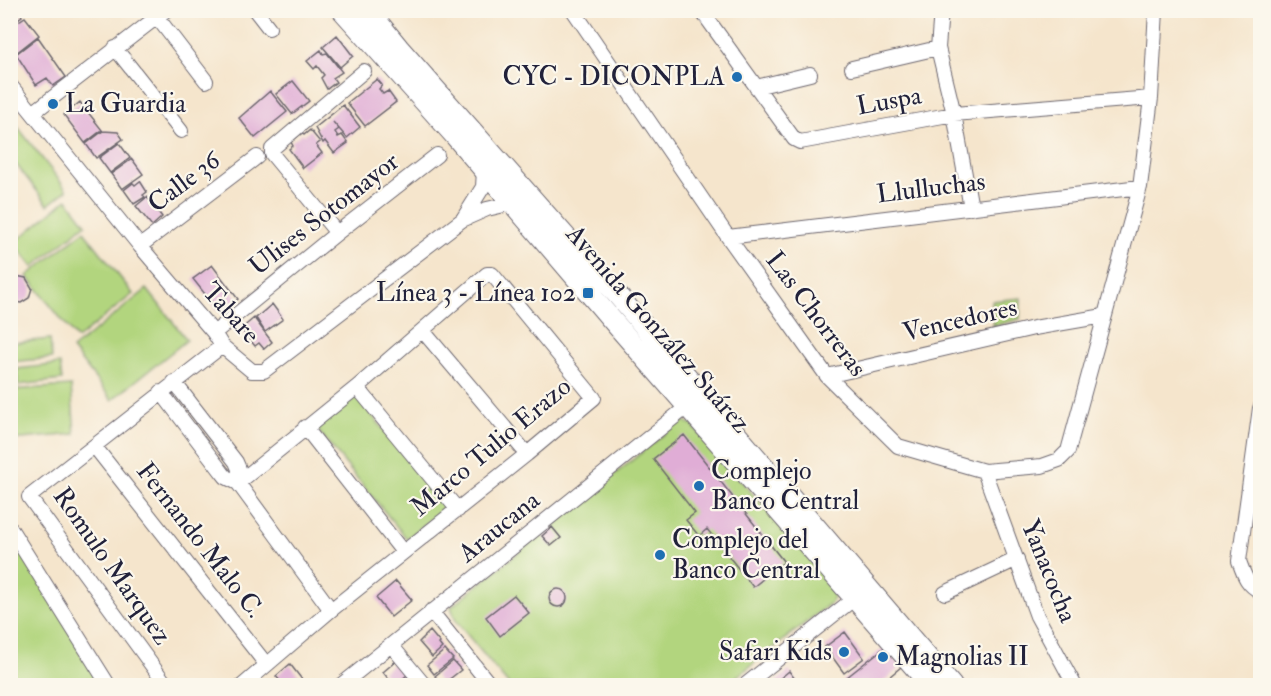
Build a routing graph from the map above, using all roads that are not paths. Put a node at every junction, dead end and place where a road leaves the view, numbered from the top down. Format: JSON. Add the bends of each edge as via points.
{"nodes":[{"id":1,"x":255,"y":10,"type":"edge"},
{"id":2,"x":342,"y":10,"type":"edge"},
{"id":3,"x":368,"y":10,"type":"edge"},
{"id":4,"x":573,"y":10,"type":"edge"},
{"id":5,"x":941,"y":10,"type":"edge"},
{"id":6,"x":1156,"y":10,"type":"edge"},
{"id":7,"x":703,"y":11,"type":"edge"},
{"id":8,"x":154,"y":15,"type":"edge"},
{"id":9,"x":269,"y":28,"type":"dead end"},
{"id":10,"x":115,"y":48,"type":"junction"},
{"id":11,"x":938,"y":48,"type":"junction"},
{"id":12,"x":852,"y":68,"type":"dead end"},
{"id":13,"x":364,"y":71,"type":"dead end"},
{"id":14,"x":810,"y":74,"type":"dead end"},
{"id":15,"x":206,"y":81,"type":"dead end"},
{"id":16,"x":11,"y":85,"type":"edge"},
{"id":17,"x":756,"y":87,"type":"junction"},
{"id":18,"x":1151,"y":98,"type":"junction"},
{"id":19,"x":34,"y":112,"type":"junction"},
{"id":20,"x":954,"y":114,"type":"junction"},
{"id":21,"x":181,"y":131,"type":"dead end"},
{"id":22,"x":437,"y":155,"type":"dead end"},
{"id":23,"x":257,"y":157,"type":"dead end"},
{"id":24,"x":484,"y":170,"type":"junction"},
{"id":25,"x":1140,"y":187,"type":"junction"},
{"id":26,"x":513,"y":203,"type":"junction"},
{"id":27,"x":971,"y":208,"type":"junction"},
{"id":28,"x":462,"y":220,"type":"junction"},
{"id":29,"x":337,"y":232,"type":"junction"},
{"id":30,"x":728,"y":237,"type":"junction"},
{"id":31,"x":140,"y":246,"type":"junction"},
{"id":32,"x":1104,"y":316,"type":"junction"},
{"id":33,"x":423,"y":331,"type":"junction"},
{"id":34,"x":214,"y":333,"type":"junction"},
{"id":35,"x":222,"y":346,"type":"junction"},
{"id":36,"x":828,"y":376,"type":"junction"},
{"id":37,"x":174,"y":382,"type":"junction"},
{"id":38,"x":357,"y":387,"type":"junction"},
{"id":39,"x":161,"y":392,"type":"junction"},
{"id":40,"x":688,"y":406,"type":"junction"},
{"id":41,"x":1260,"y":408,"type":"edge"},
{"id":42,"x":305,"y":427,"type":"junction"},
{"id":43,"x":96,"y":447,"type":"junction"},
{"id":44,"x":527,"y":454,"type":"junction"},
{"id":45,"x":984,"y":471,"type":"junction"},
{"id":46,"x":238,"y":483,"type":"junction"},
{"id":47,"x":458,"y":510,"type":"junction"},
{"id":48,"x":10,"y":528,"type":"edge"},
{"id":49,"x":403,"y":552,"type":"junction"},
{"id":50,"x":1017,"y":560,"type":"junction"},
{"id":51,"x":1260,"y":591,"type":"edge"},
{"id":52,"x":945,"y":593,"type":"dead end"},
{"id":53,"x":856,"y":597,"type":"junction"},
{"id":54,"x":331,"y":610,"type":"junction"},
{"id":55,"x":431,"y":611,"type":"junction"},
{"id":56,"x":391,"y":645,"type":"junction"},
{"id":57,"x":266,"y":664,"type":"junction"},
{"id":58,"x":110,"y":686,"type":"edge"},
{"id":59,"x":167,"y":686,"type":"edge"},
{"id":60,"x":242,"y":686,"type":"edge"},
{"id":61,"x":340,"y":686,"type":"edge"},
{"id":62,"x":425,"y":686,"type":"edge"},
{"id":63,"x":491,"y":686,"type":"edge"},
{"id":64,"x":744,"y":686,"type":"edge"},
{"id":65,"x":931,"y":686,"type":"edge"},
{"id":66,"x":952,"y":686,"type":"edge"},
{"id":67,"x":1075,"y":686,"type":"edge"}],
"edges":[{"from":1,"to":9,"type":"street"},
{"from":2,"to":24,"type":"main road","name":"Avenida González Suárez"},
{"from":3,"to":66,"type":"main road","name":"Avenida González Suárez"},
{"from":4,"to":30,"type":"street","name":"Las Chorreras"},
{"from":5,"to":11,"type":"street"},
{"from":6,"to":18,"type":"street","name":"Las Chorreras"},
{"from":7,"to":17,"type":"street","name":"Luspa"},
{"from":8,"to":10,"type":"street"},
{"from":8,"to":15,"type":"street"},
{"from":10,"to":19,"type":"street"},
{"from":10,"to":21,"type":"street"},
{"from":11,"to":12,"type":"street"},
{"from":11,"to":20,"type":"street"},
{"from":13,"to":29,"type":"street","via":[[272,149],[272,154]]},
{"from":14,"to":17,"type":"street"},
{"from":16,"to":19,"type":"street","name":"Tabare"},
{"from":17,"to":20,"type":"street","name":"Luspa","via":[[800,142]]},
{"from":18,"to":20,"type":"street","name":"Luspa"},
{"from":18,"to":25,"type":"street","name":"Las Chorreras"},
{"from":19,"to":31,"type":"street","name":"Tabare"},
{"from":20,"to":27,"type":"street"},
{"from":22,"to":29,"type":"street","name":"Ulises Sotomayor"},
{"from":23,"to":31,"type":"street","name":"Calle 36"},
{"from":24,"to":26,"type":"main road","name":"Avenida González Suárez"},
{"from":24,"to":28,"type":"street","name":"Tabare","via":[[483,187]]},
{"from":25,"to":27,"type":"street","name":"Llulluchas"},
{"from":25,"to":32,"type":"street","name":"Las Chorreras"},
{"from":26,"to":28,"type":"street","name":"Tabare"},
{"from":26,"to":40,"type":"main road","name":"Avenida González Suárez"},
{"from":27,"to":30,"type":"street","name":"Llulluchas"},
{"from":28,"to":35,"type":"street","name":"Tabare","via":[[264,370],[252,371]]},
{"from":29,"to":34,"type":"street","name":"Ulises Sotomayor"},
{"from":30,"to":36,"type":"street","name":"Las Chorreras"},
{"from":31,"to":34,"type":"street","name":"Tabare"},
{"from":32,"to":36,"type":"street","name":"Vencedores","via":[[1034,328]]},
{"from":32,"to":45,"type":"street","name":"Las Chorreras","via":[[1068,451],[1059,460],[1041,466]]},
{"from":33,"to":38,"type":"street","name":"Marco Tulio Erazo"},
{"from":33,"to":44,"type":"street"},
{"from":33,"to":44,"type":"street","name":"Marco Tulio Erazo","via":[[487,274],[492,274],[594,398]]},
{"from":34,"to":35,"type":"street","name":"Tabare"},
{"from":35,"to":37,"type":"street","name":"Romulo Marquez"},
{"from":36,"to":45,"type":"street","name":"Las Chorreras","via":[[898,446]]},
{"from":37,"to":39,"type":"street","name":"Romulo Marquez"},
{"from":37,"to":46,"type":"street","via":[[236,462]]},
{"from":38,"to":42,"type":"street","name":"Marco Tulio Erazo"},
{"from":38,"to":47,"type":"street"},
{"from":39,"to":43,"type":"street","name":"Romulo Marquez"},
{"from":39,"to":46,"type":"street","via":[[226,477]]},
{"from":40,"to":53,"type":"main road","name":"Avenida González Suárez"},
{"from":40,"to":55,"type":"street","name":"Araucana"},
{"from":41,"to":51,"type":"street","via":[[1239,561],[1244,577]]},
{"from":42,"to":46,"type":"street","name":"Marco Tulio Erazo"},
{"from":42,"to":49,"type":"street"},
{"from":43,"to":57,"type":"street","name":"Fernando Malo C."},
{"from":43,"to":59,"type":"street","name":"Romulo Marquez","via":[[29,497]]},
{"from":44,"to":47,"type":"street","name":"Marco Tulio Erazo"},
{"from":45,"to":50,"type":"street","name":"Yanacocha"},
{"from":46,"to":54,"type":"street"},
{"from":47,"to":49,"type":"street","name":"Marco Tulio Erazo"},
{"from":48,"to":58,"type":"street"},
{"from":49,"to":54,"type":"street","name":"Marco Tulio Erazo"},
{"from":50,"to":52,"type":"street"},
{"from":50,"to":67,"type":"street","name":"Yanacocha","via":[[1037,616]]},
{"from":53,"to":64,"type":"street"},
{"from":53,"to":65,"type":"main road","name":"Avenida González Suárez"},
{"from":54,"to":57,"type":"street","name":"Marco Tulio Erazo"},
{"from":55,"to":56,"type":"street","name":"Araucana"},
{"from":55,"to":63,"type":"street"},
{"from":56,"to":61,"type":"street","name":"Araucana"},
{"from":56,"to":62,"type":"street"},
{"from":57,"to":60,"type":"street","name":"Marco Tulio Erazo"}]}
